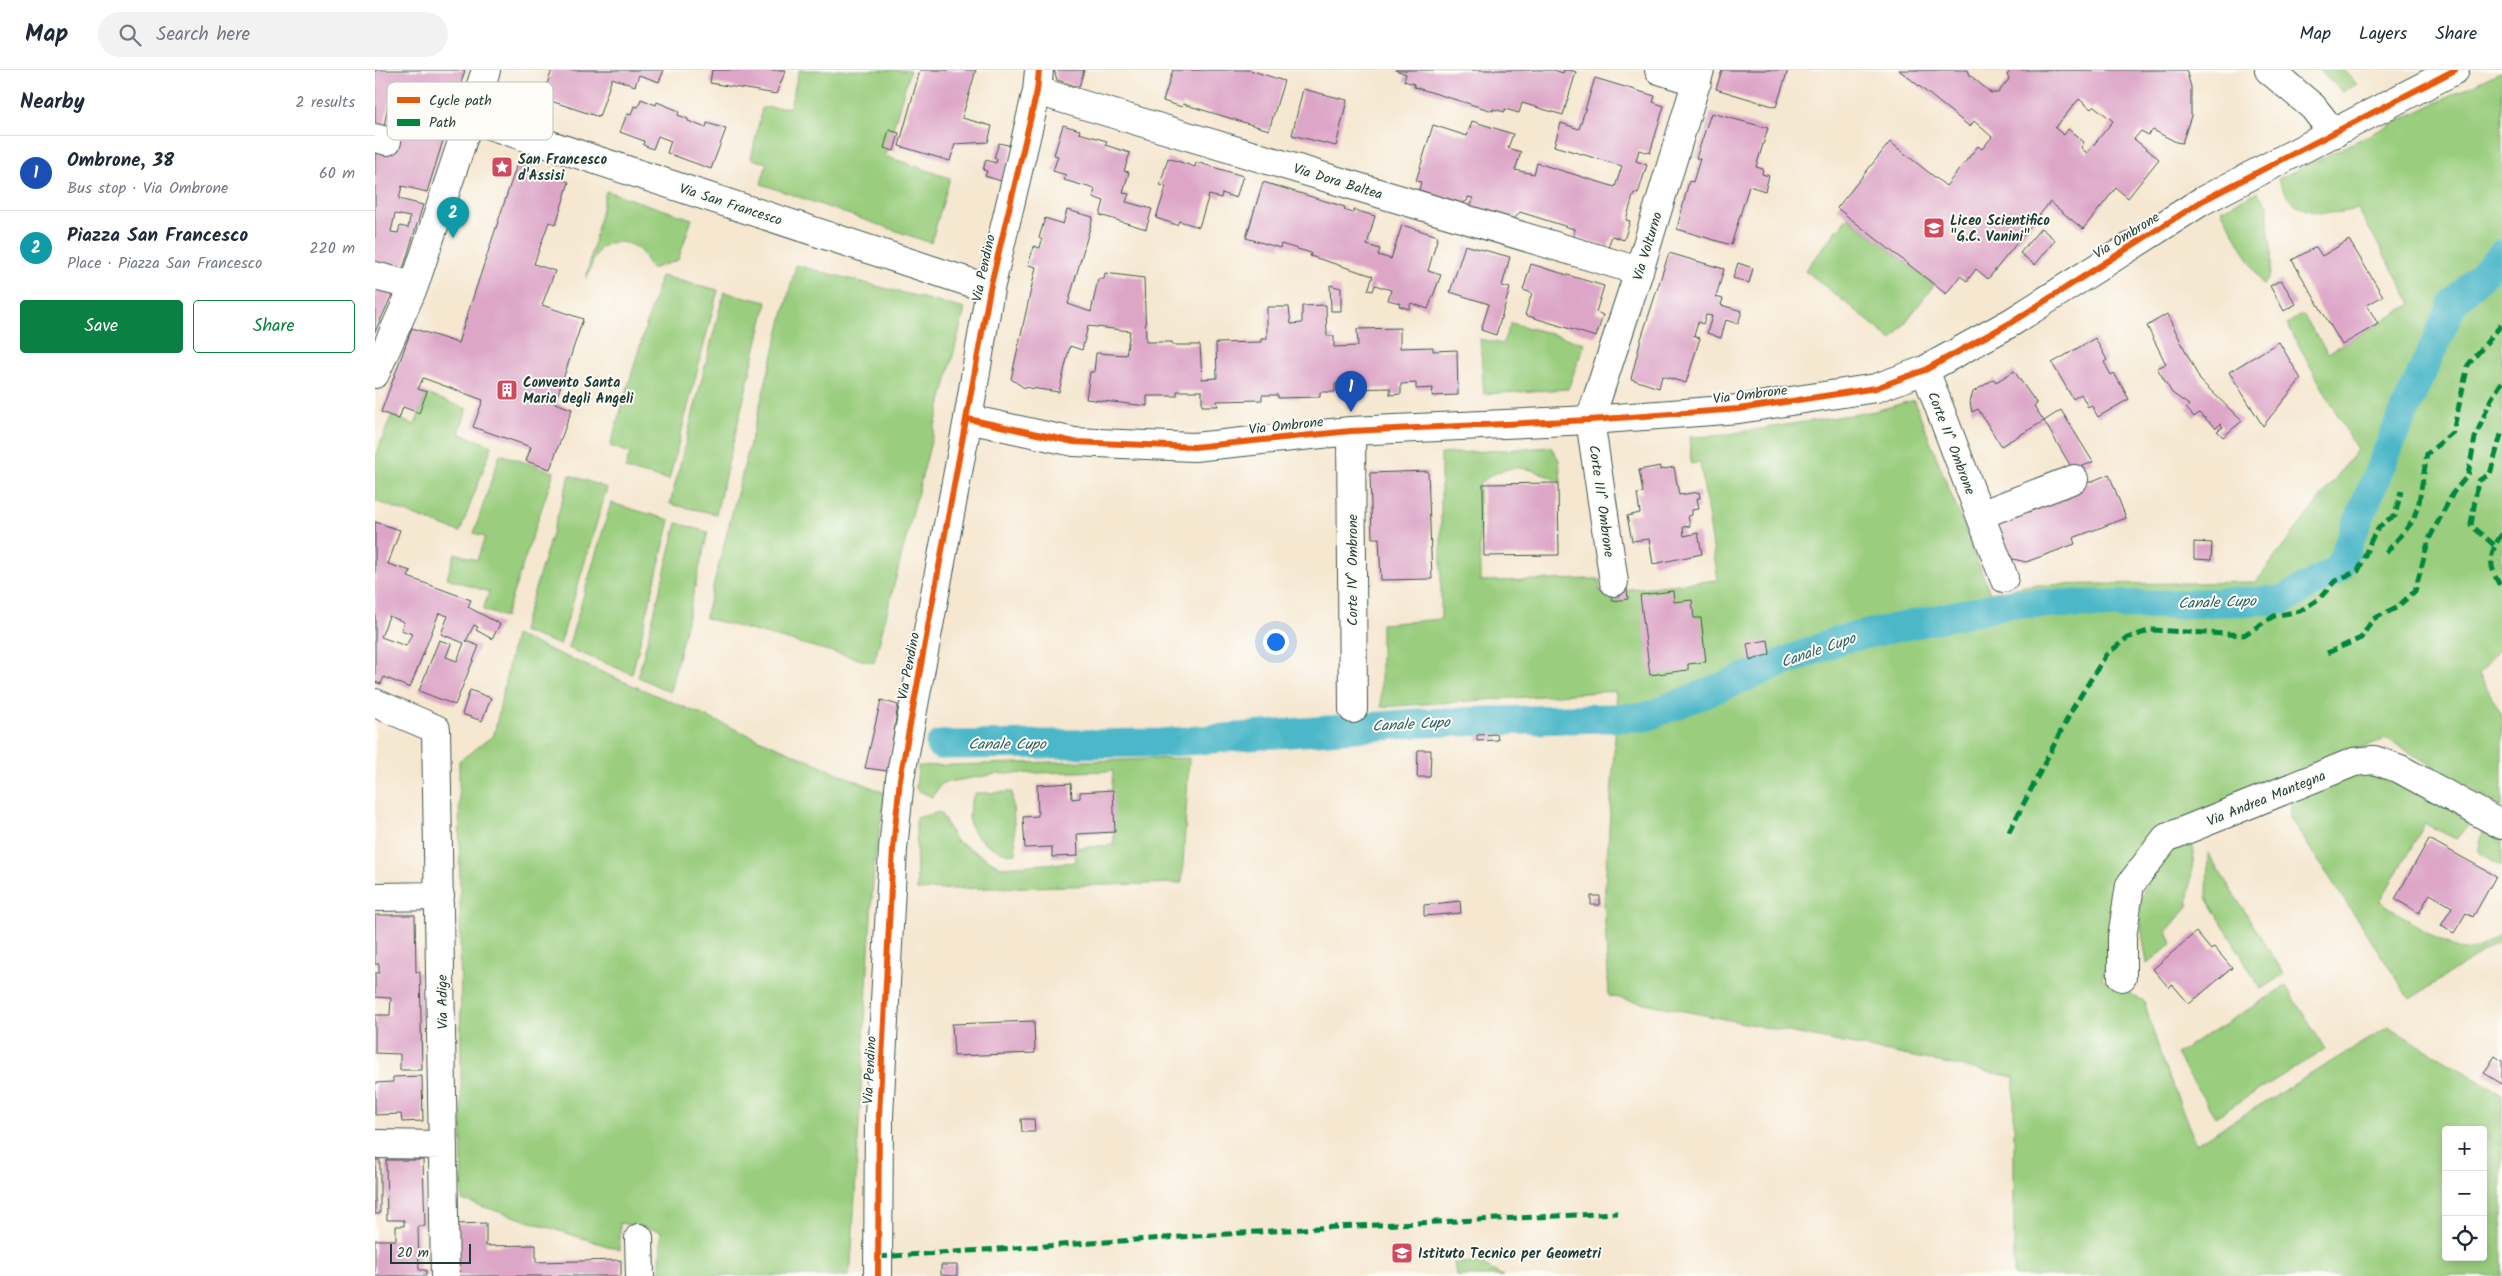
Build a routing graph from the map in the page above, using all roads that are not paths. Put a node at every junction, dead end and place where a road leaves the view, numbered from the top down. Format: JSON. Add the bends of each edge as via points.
{"nodes":[{"id":1,"x":486,"y":70,"type":"edge"},
{"id":2,"x":1659,"y":70,"type":"edge"},
{"id":3,"x":2269,"y":70,"type":"edge"},
{"id":4,"x":2455,"y":70,"type":"edge"},
{"id":5,"x":1698,"y":76,"type":"edge"},
{"id":6,"x":1038,"y":81,"type":"edge"},
{"id":7,"x":482,"y":82,"type":"edge"},
{"id":8,"x":2334,"y":134,"type":"junction"},
{"id":9,"x":464,"y":140,"type":"edge"},
{"id":10,"x":535,"y":140,"type":"edge"},
{"id":11,"x":1639,"y":271,"type":"junction"},
{"id":12,"x":375,"y":276,"type":"edge"},
{"id":13,"x":414,"y":286,"type":"junction"},
{"id":14,"x":990,"y":289,"type":"junction"},
{"id":15,"x":1925,"y":370,"type":"junction"},
{"id":16,"x":375,"y":374,"type":"edge"},
{"id":17,"x":968,"y":419,"type":"junction"},
{"id":18,"x":1590,"y":420,"type":"junction"},
{"id":19,"x":1351,"y":431,"type":"junction"},
{"id":20,"x":2074,"y":479,"type":"dead end"},
{"id":21,"x":1980,"y":515,"type":"junction"},
{"id":22,"x":2004,"y":578,"type":"dead end"},
{"id":23,"x":1613,"y":582,"type":"dead end"},
{"id":24,"x":375,"y":703,"type":"edge"},
{"id":25,"x":1353,"y":709,"type":"dead end"},
{"id":26,"x":2502,"y":824,"type":"edge"},
{"id":27,"x":440,"y":896,"type":"junction"},
{"id":28,"x":375,"y":897,"type":"edge"},
{"id":29,"x":2122,"y":977,"type":"dead end"},
{"id":30,"x":375,"y":1144,"type":"edge"},
{"id":31,"x":443,"y":1145,"type":"junction"},
{"id":32,"x":639,"y":1238,"type":"dead end"},
{"id":33,"x":445,"y":1276,"type":"edge"},
{"id":34,"x":640,"y":1276,"type":"edge"},
{"id":35,"x":879,"y":1276,"type":"edge"}],
"edges":[{"from":1,"to":7,"type":"street"},
{"from":2,"to":5,"type":"street"},
{"from":3,"to":8,"type":"street","via":[[2313,107]]},
{"from":4,"to":8,"type":"street","name":"Via Ombrone"},
{"from":5,"to":11,"type":"street","name":"Via Volturno"},
{"from":6,"to":11,"type":"street","name":"Via Dora Baltea"},
{"from":6,"to":14,"type":"street","name":"Via Pendino"},
{"from":8,"to":15,"type":"street","name":"Via Ombrone","via":[[2202,201],[2012,322]]},
{"from":9,"to":13,"type":"street"},
{"from":10,"to":14,"type":"street","name":"Via San Francesco"},
{"from":11,"to":18,"type":"street","name":"Via Volturno"},
{"from":12,"to":13,"type":"street"},
{"from":13,"to":16,"type":"street"},
{"from":14,"to":17,"type":"street","name":"Via Pendino"},
{"from":15,"to":18,"type":"street","name":"Via Ombrone","via":[[1876,388],[1739,409]]},
{"from":15,"to":21,"type":"street","name":"Corte II^ Ombrone"},
{"from":17,"to":19,"type":"street","name":"Via Ombrone","via":[[1073,442],[1194,447]]},
{"from":17,"to":35,"type":"street","name":"Via Pendino","via":[[900,779],[893,849],[879,1116]]},
{"from":18,"to":19,"type":"street","name":"Via Ombrone"},
{"from":18,"to":23,"type":"street","name":"Corte III^ Ombrone"},
{"from":19,"to":25,"type":"street","name":"Corte IV^ Ombrone"},
{"from":20,"to":21,"type":"street"},
{"from":21,"to":22,"type":"street","name":"Corte II^ Ombrone"},
{"from":24,"to":27,"type":"street","name":"Via Adige","via":[[436,729]]},
{"from":26,"to":29,"type":"street","name":"Via Andrea Mantegna","via":[[2400,769],[2374,760],[2354,762],[2166,838],[2130,885],[2122,937]]},
{"from":27,"to":28,"type":"street"},
{"from":27,"to":31,"type":"street","name":"Via Adige"},
{"from":30,"to":31,"type":"street"},
{"from":31,"to":33,"type":"street","name":"Via Adige"},
{"from":32,"to":34,"type":"street"}]}
